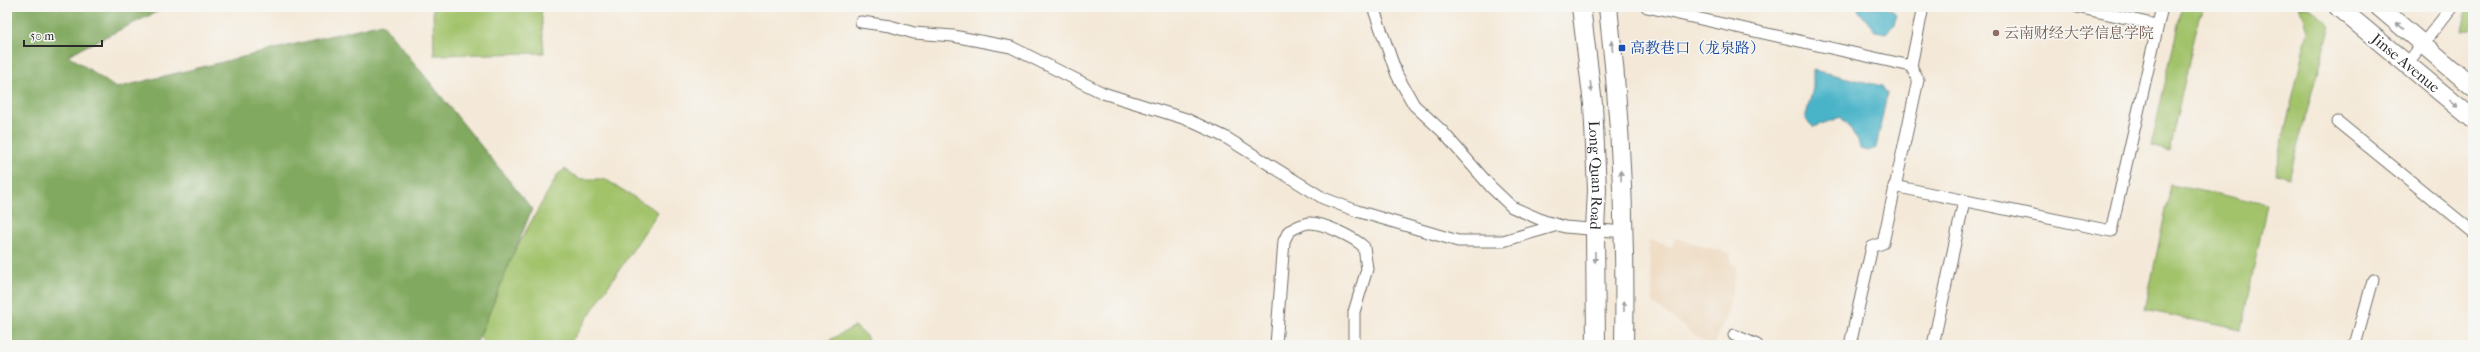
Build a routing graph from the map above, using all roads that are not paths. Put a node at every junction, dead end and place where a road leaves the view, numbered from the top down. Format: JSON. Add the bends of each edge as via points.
{"nodes":[{"id":1,"x":1373,"y":7,"type":"edge"},
{"id":2,"x":1582,"y":7,"type":"edge"},
{"id":3,"x":1610,"y":7,"type":"edge"},
{"id":4,"x":1646,"y":7,"type":"edge"},
{"id":5,"x":1923,"y":7,"type":"edge"},
{"id":6,"x":2077,"y":7,"type":"edge"},
{"id":7,"x":2162,"y":7,"type":"edge"},
{"id":8,"x":2338,"y":7,"type":"edge"},
{"id":9,"x":2379,"y":7,"type":"edge"},
{"id":10,"x":2452,"y":7,"type":"edge"},
{"id":11,"x":861,"y":22,"type":"dead end"},
{"id":12,"x":2157,"y":25,"type":"junction"},
{"id":13,"x":2422,"y":46,"type":"junction"},
{"id":14,"x":2406,"y":65,"type":"junction"},
{"id":15,"x":1910,"y":66,"type":"junction"},
{"id":16,"x":2473,"y":87,"type":"edge"},
{"id":17,"x":2473,"y":119,"type":"edge"},
{"id":18,"x":2338,"y":122,"type":"dead end"},
{"id":19,"x":1894,"y":186,"type":"junction"},
{"id":20,"x":1964,"y":201,"type":"junction"},
{"id":21,"x":1558,"y":225,"type":"junction"},
{"id":22,"x":1595,"y":229,"type":"junction"},
{"id":23,"x":1624,"y":232,"type":"junction"},
{"id":24,"x":2473,"y":232,"type":"edge"},
{"id":25,"x":2373,"y":280,"type":"dead end"},
{"id":26,"x":1734,"y":335,"type":"dead end"},
{"id":27,"x":1276,"y":345,"type":"edge"},
{"id":28,"x":1354,"y":345,"type":"edge"},
{"id":29,"x":1596,"y":345,"type":"edge"},
{"id":30,"x":1624,"y":345,"type":"edge"},
{"id":31,"x":1758,"y":345,"type":"edge"},
{"id":32,"x":1850,"y":345,"type":"edge"},
{"id":33,"x":1933,"y":345,"type":"edge"},
{"id":34,"x":2355,"y":345,"type":"edge"}],
"edges":[{"from":1,"to":21,"type":"street","via":[[1397,75],[1414,105],[1442,131],[1512,207]]},
{"from":2,"to":22,"type":"main road","name":"Long Quan Road","one_way":true,"via":[[1594,104],[1597,190]]},
{"from":23,"to":3,"type":"main road","name":"Long Quan Road","one_way":true,"via":[[1618,99]]},
{"from":4,"to":15,"type":"street"},
{"from":5,"to":15,"type":"street"},
{"from":6,"to":12,"type":"street"},
{"from":7,"to":12,"type":"street"},
{"from":8,"to":14,"type":"main road","name":"Jinse Avenue"},
{"from":13,"to":9,"type":"main road","name":"Jinse Avenue","one_way":true},
{"from":10,"to":13,"type":"street"},
{"from":11,"to":21,"type":"street","via":[[914,33],[953,36],[1011,47],[1103,93],[1186,119],[1225,137],[1323,198],[1357,211],[1458,241],[1503,241]]},
{"from":12,"to":20,"type":"street","via":[[2111,232]]},
{"from":13,"to":14,"type":"street"},
{"from":13,"to":16,"type":"main road","name":"Jinse Avenue"},
{"from":14,"to":17,"type":"main road","name":"Jinse Avenue","one_way":true},
{"from":15,"to":19,"type":"street","via":[[1918,80]]},
{"from":18,"to":24,"type":"street"},
{"from":19,"to":20,"type":"street"},
{"from":19,"to":32,"type":"street","via":[[1883,243],[1872,247]]},
{"from":20,"to":33,"type":"street"},
{"from":21,"to":22,"type":"street"},
{"from":22,"to":23,"type":"street"},
{"from":22,"to":29,"type":"main road","name":"Long Quan Road","one_way":true},
{"from":30,"to":23,"type":"main road","name":"Long Quan Road","one_way":true},
{"from":25,"to":34,"type":"street"},
{"from":26,"to":31,"type":"street"},
{"from":27,"to":28,"type":"street","via":[[1284,241],[1289,231],[1309,223],[1321,225],[1358,241],[1364,247],[1366,269],[1354,312]]}]}
